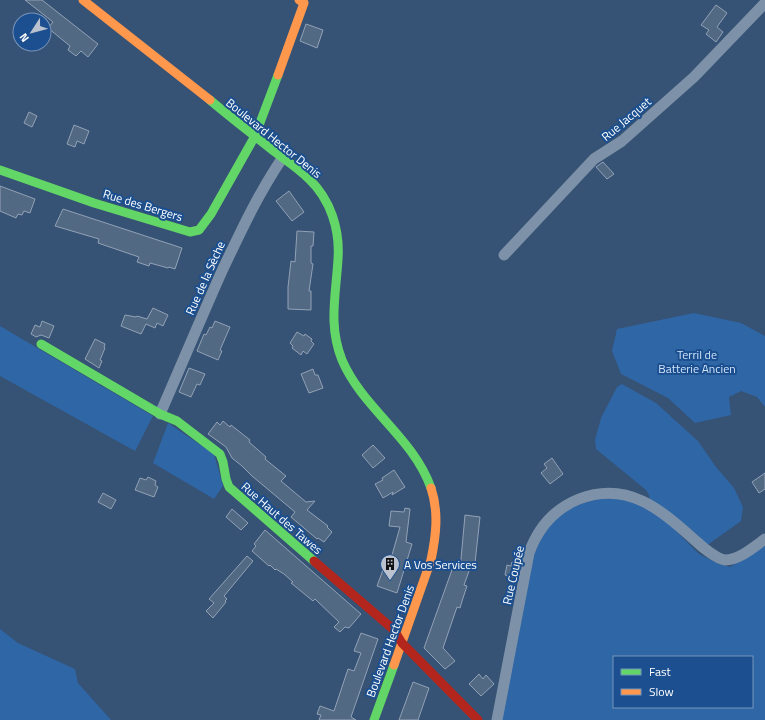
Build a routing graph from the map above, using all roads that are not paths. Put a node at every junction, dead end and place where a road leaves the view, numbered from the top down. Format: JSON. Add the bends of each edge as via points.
{"nodes":[{"id":1,"x":83,"y":0,"type":"edge"},
{"id":2,"x":299,"y":0,"type":"edge"},
{"id":3,"x":765,"y":3,"type":"edge"},
{"id":4,"x":255,"y":136,"type":"junction"},
{"id":5,"x":283,"y":157,"type":"junction"},
{"id":6,"x":0,"y":170,"type":"edge"},
{"id":7,"x":504,"y":255,"type":"dead end"},
{"id":8,"x":41,"y":344,"type":"dead end"},
{"id":9,"x":160,"y":414,"type":"junction"},
{"id":10,"x":765,"y":539,"type":"edge"},
{"id":11,"x":402,"y":643,"type":"junction"},
{"id":12,"x":374,"y":720,"type":"edge"},
{"id":13,"x":478,"y":720,"type":"edge"},
{"id":14,"x":496,"y":720,"type":"edge"}],
"edges":[{"from":1,"to":4,"type":"street","name":"Boulevard Hector Denis"},
{"from":2,"to":4,"type":"street","via":[[304,3]]},
{"from":3,"to":7,"type":"street","name":"Rue Jacquet","via":[[694,77],[622,141],[594,159]]},
{"from":4,"to":5,"type":"street","name":"Boulevard Hector Denis"},
{"from":4,"to":6,"type":"street","name":"Rue des Bergers","via":[[211,214],[199,230],[190,232],[81,199]]},
{"from":5,"to":9,"type":"street","name":"Rue de la Sèche","via":[[258,197],[240,233]]},
{"from":5,"to":11,"type":"street","name":"Boulevard Hector Denis","via":[[317,187],[335,223],[339,250],[333,322],[342,360],[361,394],[412,451],[427,476],[434,496],[437,519],[435,542]]},
{"from":8,"to":9,"type":"street","name":"Rue Haut des Tawes"},
{"from":9,"to":11,"type":"street","name":"Rue Haut des Tawes","via":[[177,422],[220,454],[230,488],[394,630]]},
{"from":10,"to":14,"type":"street","name":"Rue Coupée","via":[[736,557],[724,560],[705,550],[662,512],[636,498],[613,494],[599,495],[582,498],[561,508],[540,529],[529,553]]},
{"from":11,"to":12,"type":"street","name":"Boulevard Hector Denis"},
{"from":11,"to":13,"type":"street","name":"Rue Haut des Tawes"}]}
